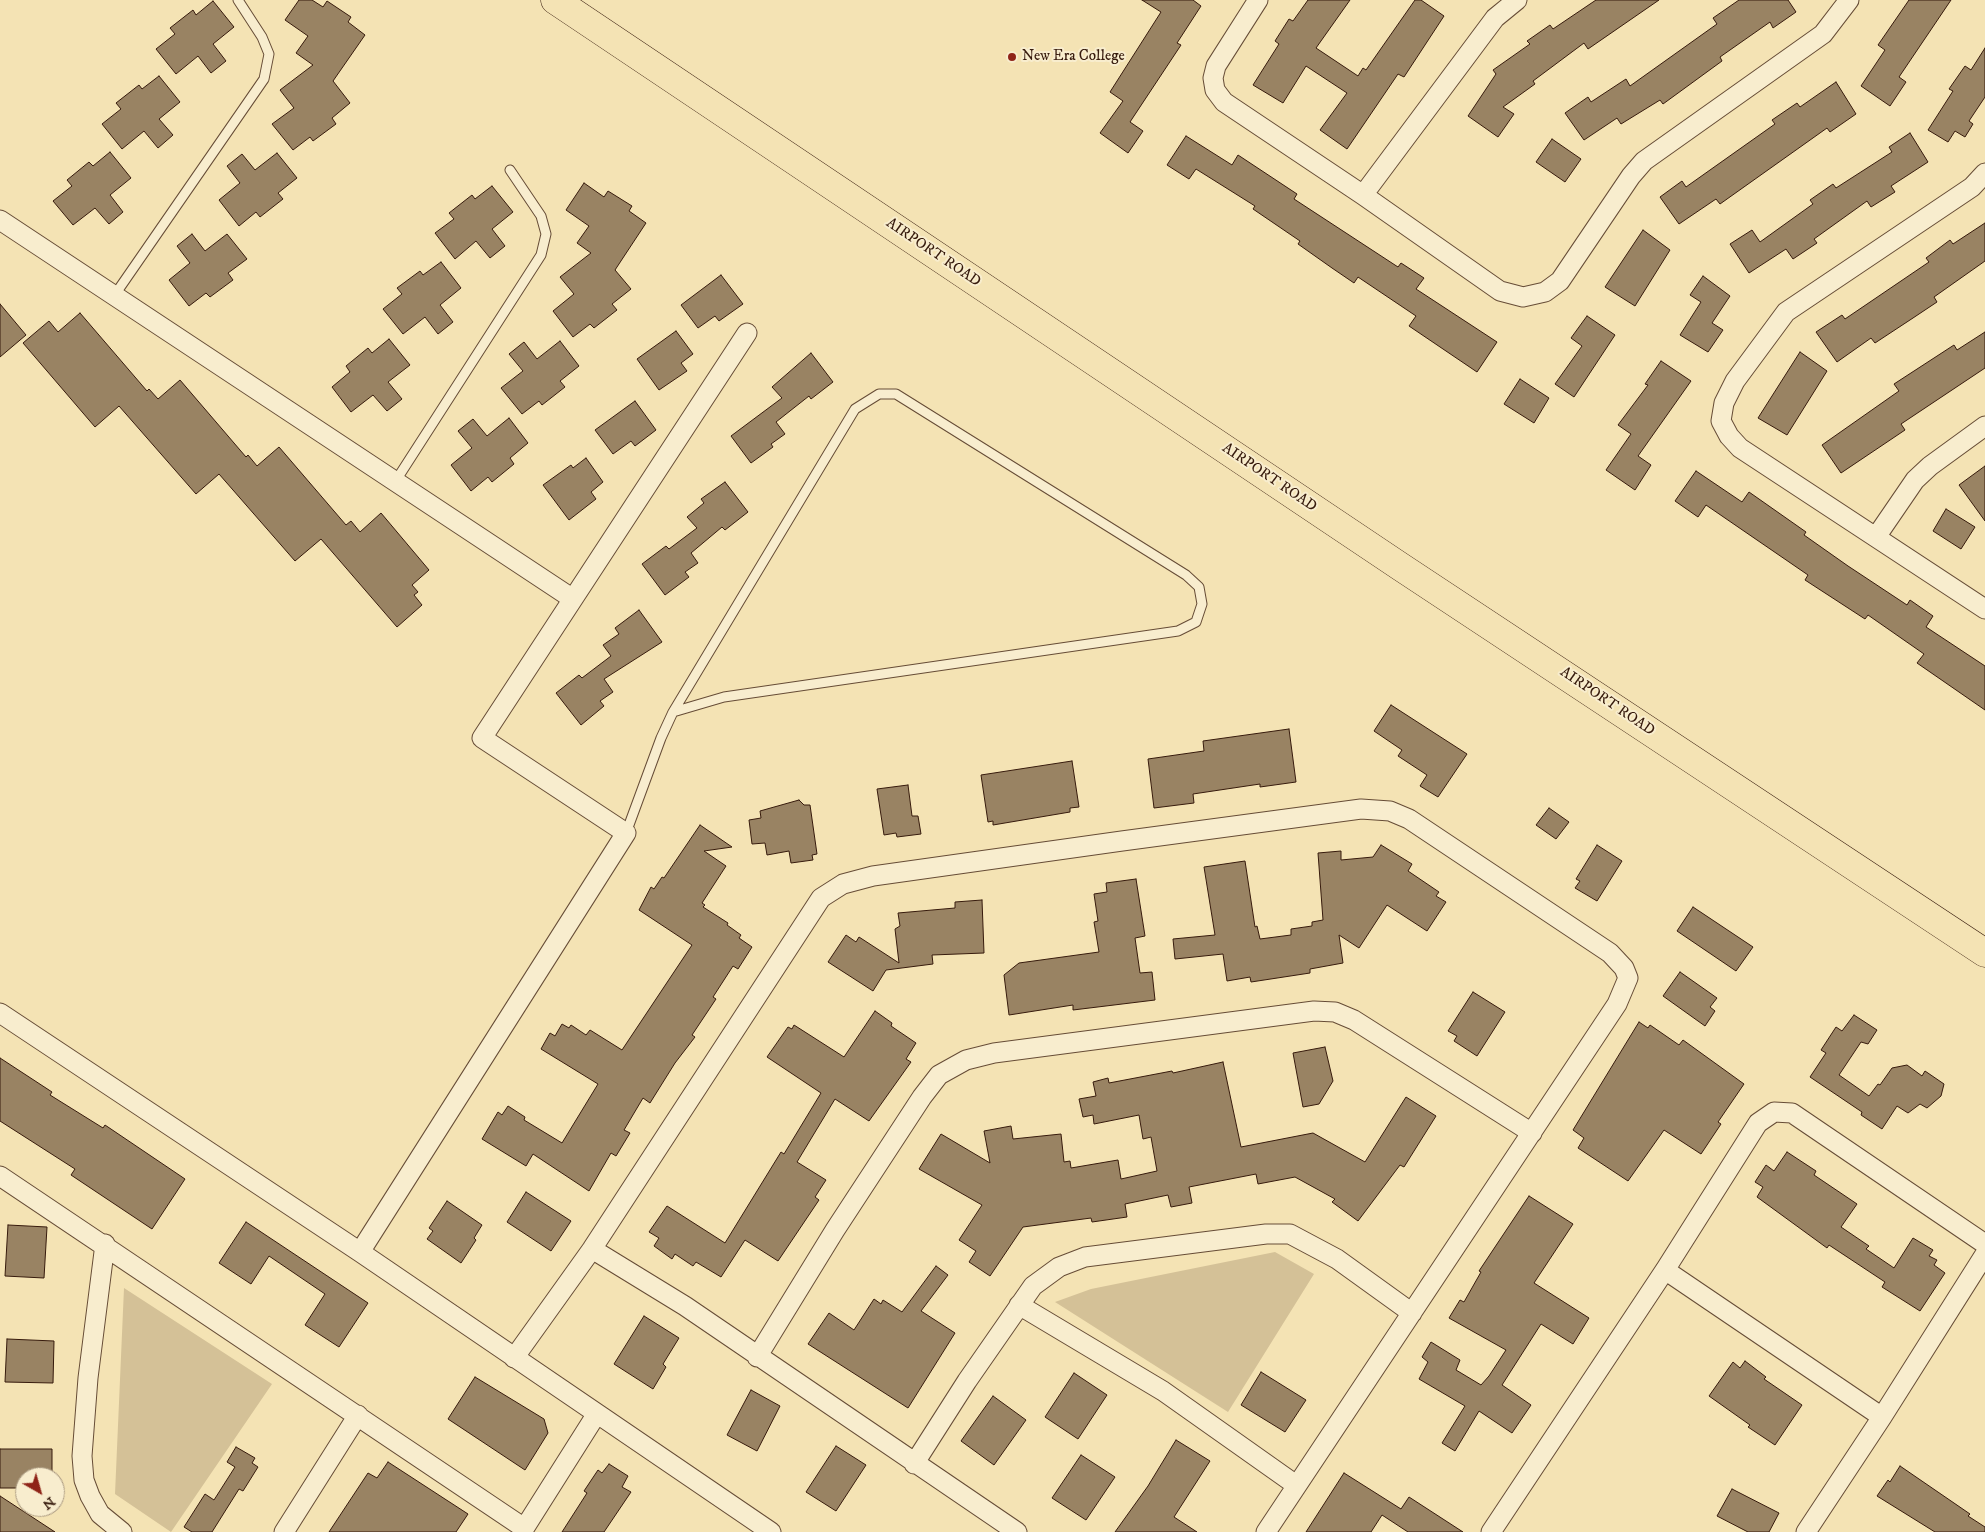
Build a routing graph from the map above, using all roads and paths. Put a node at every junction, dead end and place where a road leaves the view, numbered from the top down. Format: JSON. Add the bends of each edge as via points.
{"nodes":[{"id":1,"x":238,"y":0,"type":"edge"},
{"id":2,"x":555,"y":0,"type":"edge"},
{"id":3,"x":1258,"y":0,"type":"edge"},
{"id":4,"x":1517,"y":0,"type":"edge"},
{"id":5,"x":1849,"y":0,"type":"edge"},
{"id":6,"x":510,"y":170,"type":"dead end"},
{"id":7,"x":1985,"y":173,"type":"edge"},
{"id":8,"x":1362,"y":195,"type":"junction"},
{"id":9,"x":0,"y":220,"type":"edge"},
{"id":10,"x":114,"y":296,"type":"junction"},
{"id":11,"x":747,"y":333,"type":"dead end"},
{"id":12,"x":1985,"y":426,"type":"edge"},
{"id":13,"x":395,"y":482,"type":"junction"},
{"id":14,"x":1876,"y":537,"type":"junction"},
{"id":15,"x":573,"y":599,"type":"junction"},
{"id":16,"x":1985,"y":609,"type":"edge"},
{"id":17,"x":673,"y":712,"type":"junction"},
{"id":18,"x":626,"y":832,"type":"junction"},
{"id":19,"x":1985,"y":953,"type":"edge"},
{"id":20,"x":0,"y":1013,"type":"edge"},
{"id":21,"x":1532,"y":1133,"type":"junction"},
{"id":22,"x":0,"y":1176,"type":"edge"},
{"id":23,"x":105,"y":1244,"type":"junction"},
{"id":24,"x":1985,"y":1244,"type":"edge"},
{"id":25,"x":592,"y":1249,"type":"junction"},
{"id":26,"x":360,"y":1252,"type":"junction"},
{"id":27,"x":1985,"y":1254,"type":"edge"},
{"id":28,"x":1665,"y":1270,"type":"junction"},
{"id":29,"x":1019,"y":1305,"type":"junction"},
{"id":30,"x":1412,"y":1314,"type":"junction"},
{"id":31,"x":757,"y":1357,"type":"junction"},
{"id":32,"x":514,"y":1358,"type":"junction"},
{"id":33,"x":358,"y":1415,"type":"junction"},
{"id":34,"x":596,"y":1415,"type":"junction"},
{"id":35,"x":1882,"y":1417,"type":"junction"},
{"id":36,"x":914,"y":1464,"type":"junction"},
{"id":37,"x":1296,"y":1486,"type":"junction"},
{"id":38,"x":523,"y":1530,"type":"edge"},
{"id":39,"x":122,"y":1532,"type":"edge"},
{"id":40,"x":284,"y":1532,"type":"edge"},
{"id":41,"x":771,"y":1532,"type":"edge"},
{"id":42,"x":1017,"y":1532,"type":"edge"},
{"id":43,"x":1266,"y":1532,"type":"edge"},
{"id":44,"x":1491,"y":1532,"type":"edge"},
{"id":45,"x":1806,"y":1532,"type":"edge"}],
"edges":[{"from":1,"to":10,"type":"lane","via":[[269,54],[264,79]]},
{"from":2,"to":19,"type":"main road","name":"AIRPORT ROAD","via":[[1401,567]]},
{"from":3,"to":8,"type":"street","via":[[1216,66],[1215,90],[1224,102]]},
{"from":4,"to":8,"type":"street","via":[[1495,18]]},
{"from":5,"to":8,"type":"street","via":[[1823,34],[1637,168],[1560,282],[1545,292],[1523,297],[1500,291]]},
{"from":6,"to":13,"type":"lane","via":[[541,216],[546,234],[541,255]]},
{"from":7,"to":14,"type":"street","via":[[1972,187],[1786,312],[1735,381],[1724,403],[1721,421],[1728,436],[1740,448]]},
{"from":9,"to":10,"type":"street"},
{"from":10,"to":13,"type":"street"},
{"from":11,"to":15,"type":"street"},
{"from":12,"to":14,"type":"street","via":[[1915,480]]},
{"from":13,"to":15,"type":"street"},
{"from":14,"to":16,"type":"street"},
{"from":15,"to":18,"type":"street","via":[[482,738]]},
{"from":17,"to":17,"type":"lane","via":[[855,409],[879,394],[896,394],[1199,586],[1202,604],[1196,622],[1178,631],[724,697]]},
{"from":17,"to":18,"type":"lane"},
{"from":18,"to":26,"type":"street"},
{"from":20,"to":26,"type":"street"},
{"from":21,"to":25,"type":"street","via":[[1618,1004],[1628,978],[1624,968],[1602,948],[1409,819],[1390,811],[1361,809],[873,876],[843,884],[821,898]]},
{"from":21,"to":30,"type":"street"},
{"from":21,"to":31,"type":"street","via":[[1354,1020],[1335,1012],[1304,1012],[994,1053],[966,1060],[939,1075],[922,1097]]},
{"from":22,"to":23,"type":"street"},
{"from":23,"to":33,"type":"street"},
{"from":23,"to":39,"type":"street","via":[[82,1456],[84,1480],[90,1496],[100,1514]]},
{"from":24,"to":28,"type":"street","via":[[1792,1113],[1774,1112],[1758,1123]]},
{"from":25,"to":31,"type":"street","via":[[685,1306]]},
{"from":25,"to":32,"type":"street"},
{"from":26,"to":32,"type":"street"},
{"from":27,"to":35,"type":"street"},
{"from":28,"to":35,"type":"street"},
{"from":28,"to":44,"type":"street"},
{"from":29,"to":30,"type":"street","via":[[1033,1286],[1059,1267],[1085,1257],[1142,1248],[1290,1234],[1337,1259]]},
{"from":29,"to":36,"type":"street"},
{"from":29,"to":37,"type":"street","via":[[1162,1391]]},
{"from":30,"to":37,"type":"street"},
{"from":31,"to":36,"type":"street"},
{"from":32,"to":34,"type":"street"},
{"from":33,"to":38,"type":"street"},
{"from":33,"to":40,"type":"street"},
{"from":34,"to":38,"type":"street"},
{"from":34,"to":41,"type":"street"},
{"from":35,"to":45,"type":"street"},
{"from":36,"to":42,"type":"street"},
{"from":37,"to":43,"type":"street"}]}
